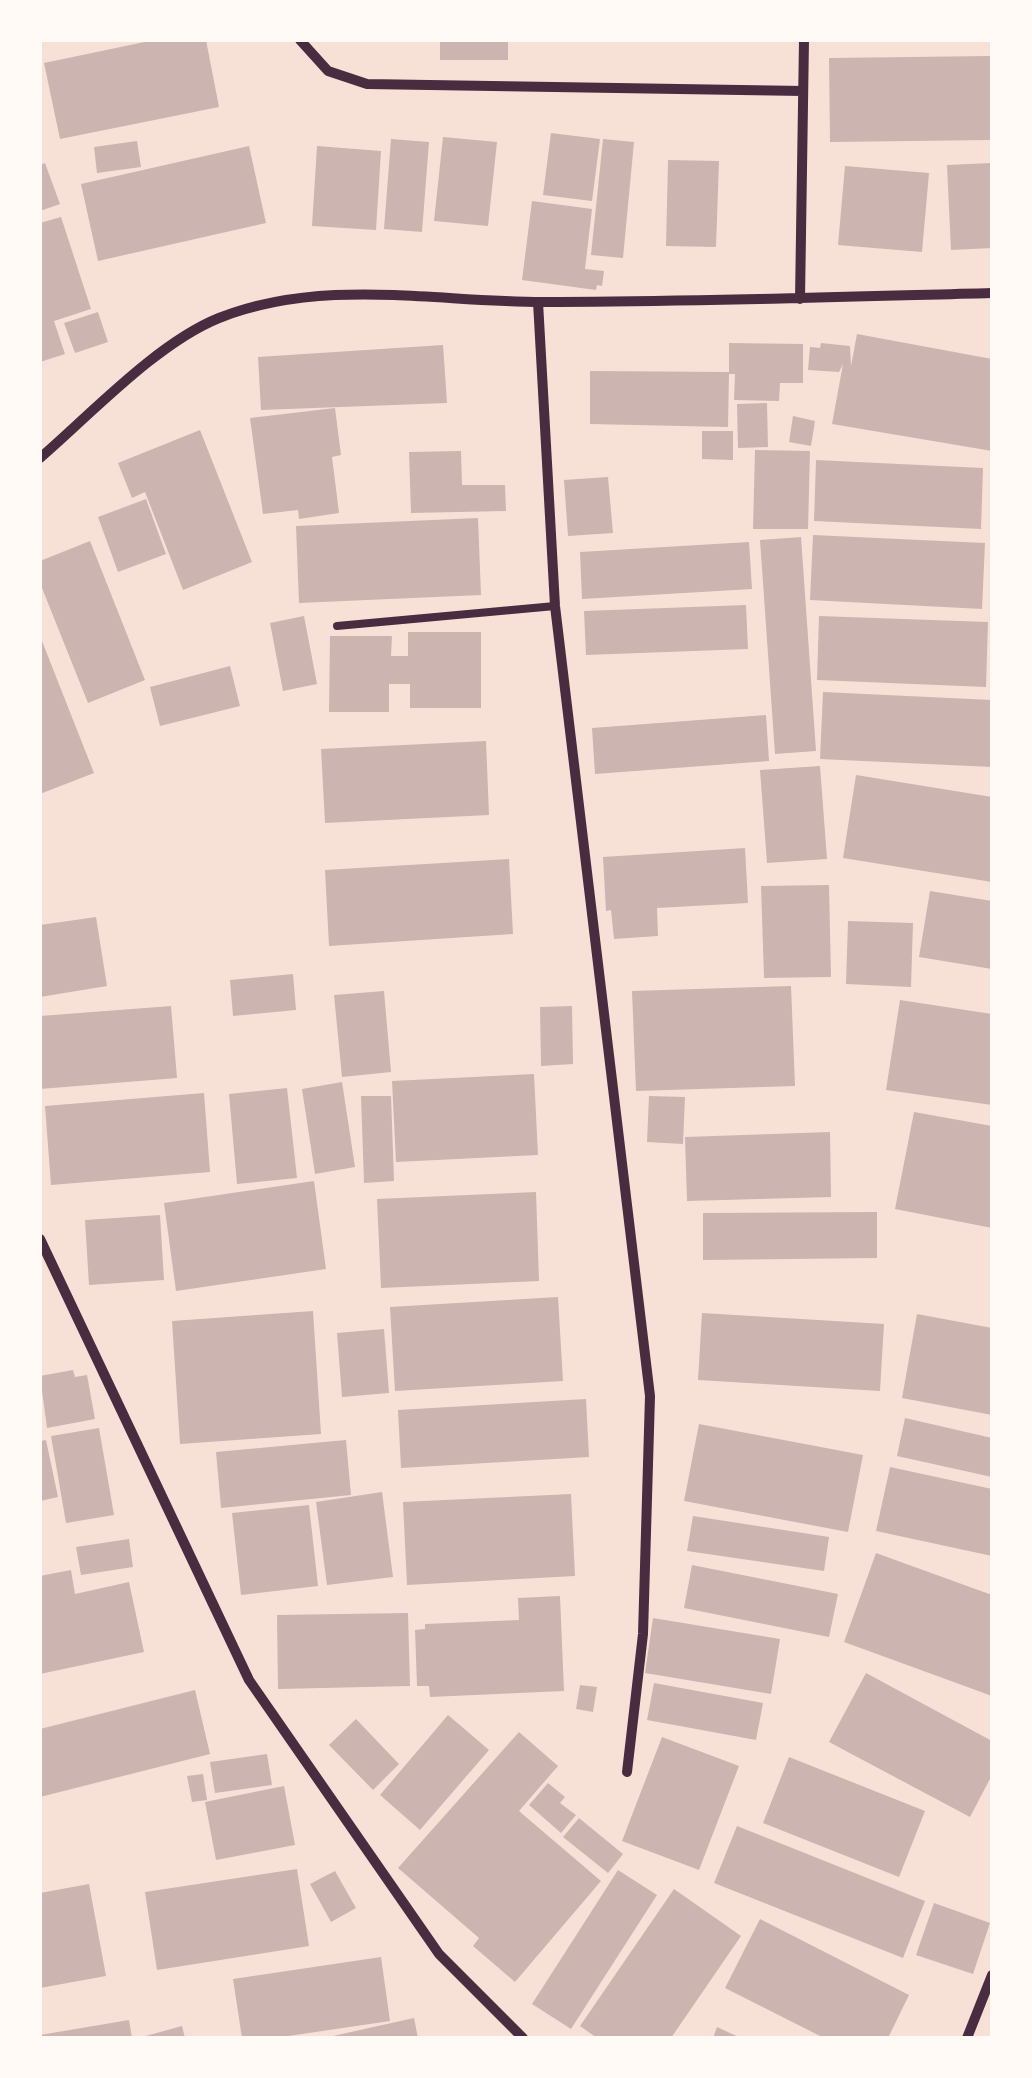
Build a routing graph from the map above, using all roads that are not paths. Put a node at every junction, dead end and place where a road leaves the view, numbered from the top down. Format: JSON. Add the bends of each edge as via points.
{"nodes":[{"id":1,"x":300,"y":40,"type":"edge"},
{"id":2,"x":804,"y":40,"type":"edge"},
{"id":3,"x":802,"y":91,"type":"junction"},
{"id":4,"x":992,"y":293,"type":"edge"},
{"id":5,"x":800,"y":299,"type":"junction"},
{"id":6,"x":538,"y":302,"type":"junction"},
{"id":7,"x":40,"y":458,"type":"edge"},
{"id":8,"x":555,"y":606,"type":"junction"},
{"id":9,"x":337,"y":626,"type":"dead end"},
{"id":10,"x":40,"y":1239,"type":"edge"},
{"id":11,"x":627,"y":1772,"type":"dead end"},
{"id":12,"x":992,"y":1974,"type":"edge"},
{"id":13,"x":524,"y":2038,"type":"edge"},
{"id":14,"x":967,"y":2038,"type":"edge"}],
"edges":[{"from":1,"to":3,"type":"street","via":[[328,71],[367,84]]},
{"from":2,"to":3,"type":"street"},
{"from":3,"to":5,"type":"street"},
{"from":4,"to":5,"type":"street"},
{"from":5,"to":6,"type":"street"},
{"from":6,"to":7,"type":"street","via":[[396,294],[284,297],[216,320],[170,349]]},
{"from":6,"to":8,"type":"street"},
{"from":8,"to":9,"type":"lane"},
{"from":8,"to":11,"type":"street","via":[[650,1396],[643,1634]]},
{"from":10,"to":13,"type":"street","via":[[249,1680],[439,1954]]},
{"from":12,"to":14,"type":"street"}]}
